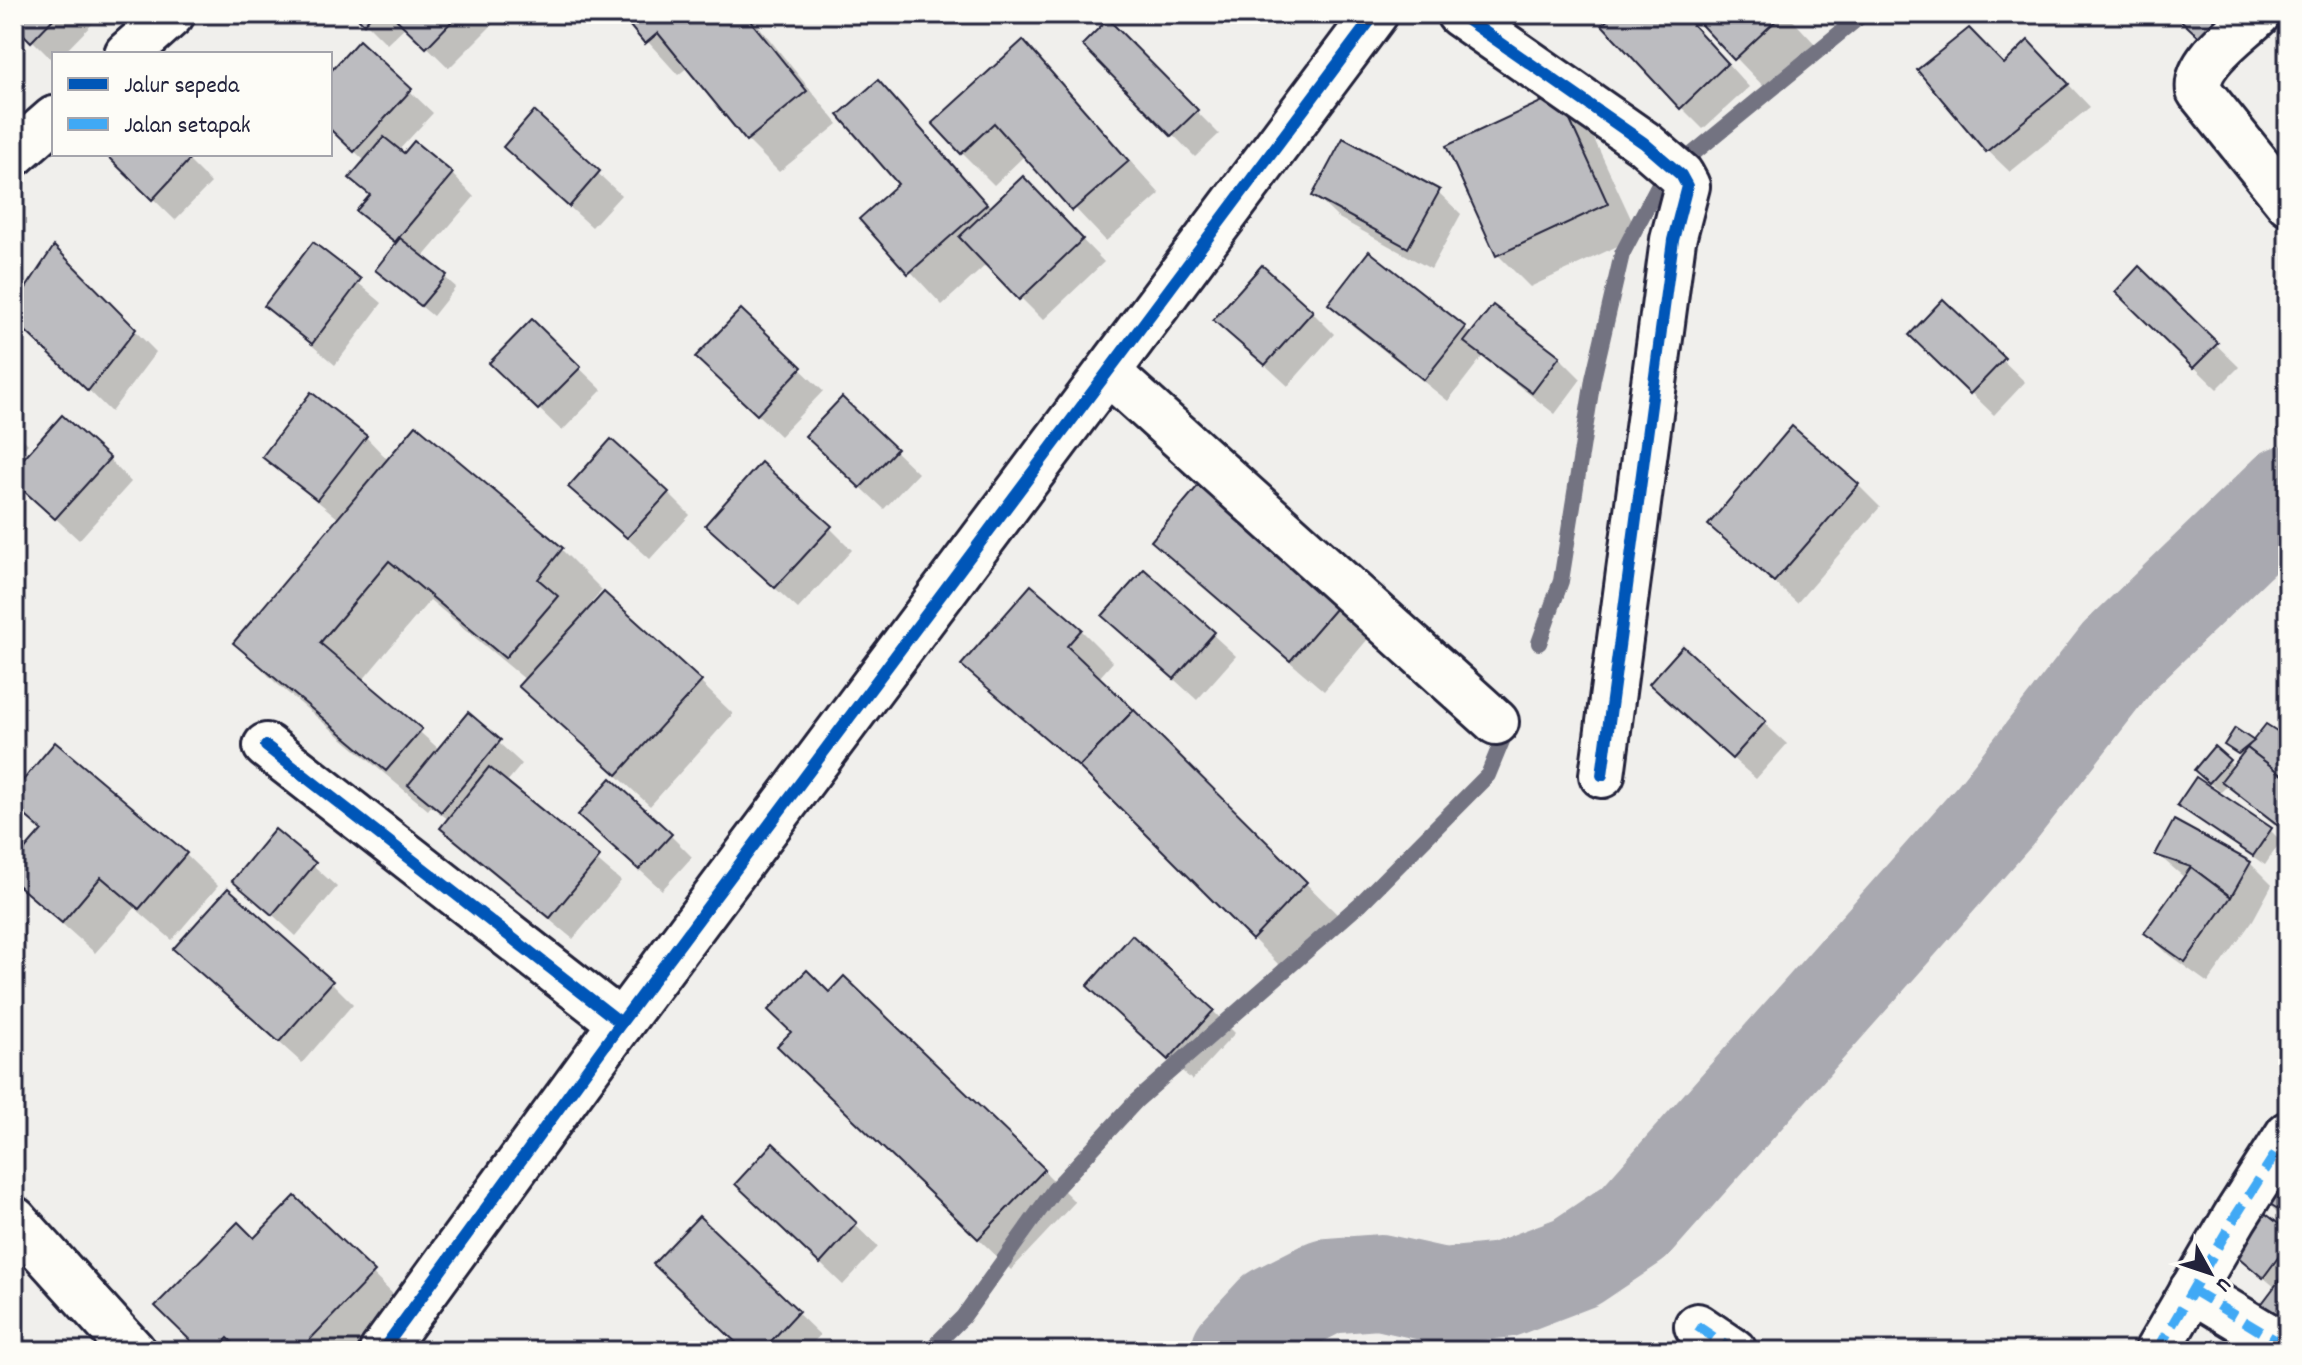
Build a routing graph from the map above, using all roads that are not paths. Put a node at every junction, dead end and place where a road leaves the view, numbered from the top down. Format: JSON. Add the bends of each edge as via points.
{"nodes":[{"id":1,"x":172,"y":14,"type":"edge"},
{"id":2,"x":1375,"y":14,"type":"edge"},
{"id":3,"x":1459,"y":14,"type":"edge"},
{"id":4,"x":2258,"y":14,"type":"edge"},
{"id":5,"x":129,"y":52,"type":"edge"},
{"id":6,"x":52,"y":121,"type":"edge"},
{"id":7,"x":14,"y":154,"type":"edge"},
{"id":8,"x":2288,"y":202,"type":"edge"},
{"id":9,"x":1109,"y":373,"type":"junction"},
{"id":10,"x":1496,"y":722,"type":"dead end"},
{"id":11,"x":266,"y":746,"type":"dead end"},
{"id":12,"x":1602,"y":775,"type":"dead end"},
{"id":13,"x":621,"y":1023,"type":"junction"},
{"id":14,"x":2288,"y":1134,"type":"edge"},
{"id":15,"x":14,"y":1219,"type":"edge"},
{"id":16,"x":2192,"y":1290,"type":"junction"},
{"id":17,"x":1697,"y":1326,"type":"dead end"},
{"id":18,"x":2288,"y":1348,"type":"edge"},
{"id":19,"x":133,"y":1351,"type":"edge"},
{"id":20,"x":382,"y":1351,"type":"edge"},
{"id":21,"x":1734,"y":1351,"type":"edge"},
{"id":22,"x":2157,"y":1351,"type":"edge"}],
"edges":[{"from":1,"to":5,"type":"street"},
{"from":2,"to":9,"type":"street"},
{"from":3,"to":12,"type":"street","via":[[1644,143],[1687,186],[1673,240]]},
{"from":4,"to":8,"type":"street","via":[[2202,70],[2199,91]]},
{"from":6,"to":7,"type":"street"},
{"from":9,"to":10,"type":"street"},
{"from":9,"to":13,"type":"street"},
{"from":11,"to":13,"type":"street"},
{"from":13,"to":20,"type":"street"},
{"from":14,"to":16,"type":"street"},
{"from":15,"to":19,"type":"street"},
{"from":16,"to":18,"type":"street"},
{"from":16,"to":22,"type":"street"},
{"from":17,"to":21,"type":"street"}]}
